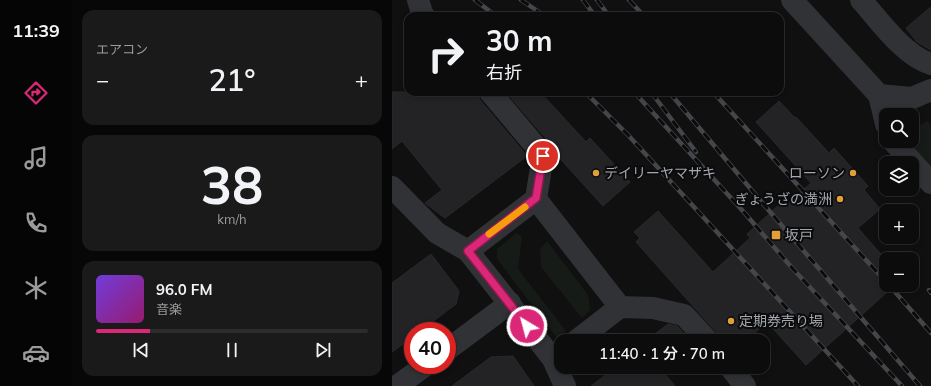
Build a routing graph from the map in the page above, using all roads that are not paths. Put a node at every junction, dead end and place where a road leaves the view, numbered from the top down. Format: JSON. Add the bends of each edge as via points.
{"nodes":[{"id":1,"x":418,"y":0,"type":"edge"},
{"id":2,"x":792,"y":0,"type":"edge"},
{"id":3,"x":861,"y":0,"type":"edge"},
{"id":4,"x":422,"y":12,"type":"edge"},
{"id":5,"x":931,"y":64,"type":"edge"},
{"id":6,"x":931,"y":90,"type":"edge"},
{"id":7,"x":879,"y":95,"type":"junction"},
{"id":8,"x":493,"y":96,"type":"edge"},
{"id":9,"x":882,"y":108,"type":"edge"},
{"id":10,"x":899,"y":148,"type":"edge"},
{"id":11,"x":931,"y":183,"type":"edge"},
{"id":12,"x":393,"y":189,"type":"edge"},
{"id":13,"x":536,"y":198,"type":"junction"},
{"id":14,"x":468,"y":251,"type":"junction"},
{"id":15,"x":510,"y":303,"type":"junction"},
{"id":16,"x":620,"y":307,"type":"junction"},
{"id":17,"x":585,"y":334,"type":"edge"},
{"id":18,"x":702,"y":334,"type":"edge"},
{"id":19,"x":456,"y":343,"type":"edge"},
{"id":20,"x":554,"y":353,"type":"edge"},
{"id":21,"x":414,"y":374,"type":"edge"},
{"id":22,"x":562,"y":374,"type":"edge"},
{"id":23,"x":736,"y":374,"type":"edge"},
{"id":24,"x":398,"y":386,"type":"edge"},
{"id":25,"x":565,"y":386,"type":"edge"},
{"id":26,"x":746,"y":386,"type":"edge"}],
"edges":[{"from":1,"to":4,"type":"street"},
{"from":2,"to":7,"type":"street"},
{"from":3,"to":5,"type":"street","via":[[901,44],[920,60]]},
{"from":6,"to":7,"type":"street","via":[[912,98]]},
{"from":7,"to":9,"type":"street"},
{"from":8,"to":13,"type":"street","via":[[543,156]]},
{"from":10,"to":11,"type":"street"},
{"from":12,"to":14,"type":"street","via":[[437,233]]},
{"from":13,"to":14,"type":"street"},
{"from":13,"to":16,"type":"street"},
{"from":14,"to":15,"type":"street"},
{"from":15,"to":19,"type":"street"},
{"from":15,"to":20,"type":"street"},
{"from":16,"to":17,"type":"street"},
{"from":16,"to":18,"type":"street","via":[[653,308],[684,315]]},
{"from":21,"to":24,"type":"street"},
{"from":22,"to":25,"type":"street"},
{"from":23,"to":26,"type":"street"}]}
